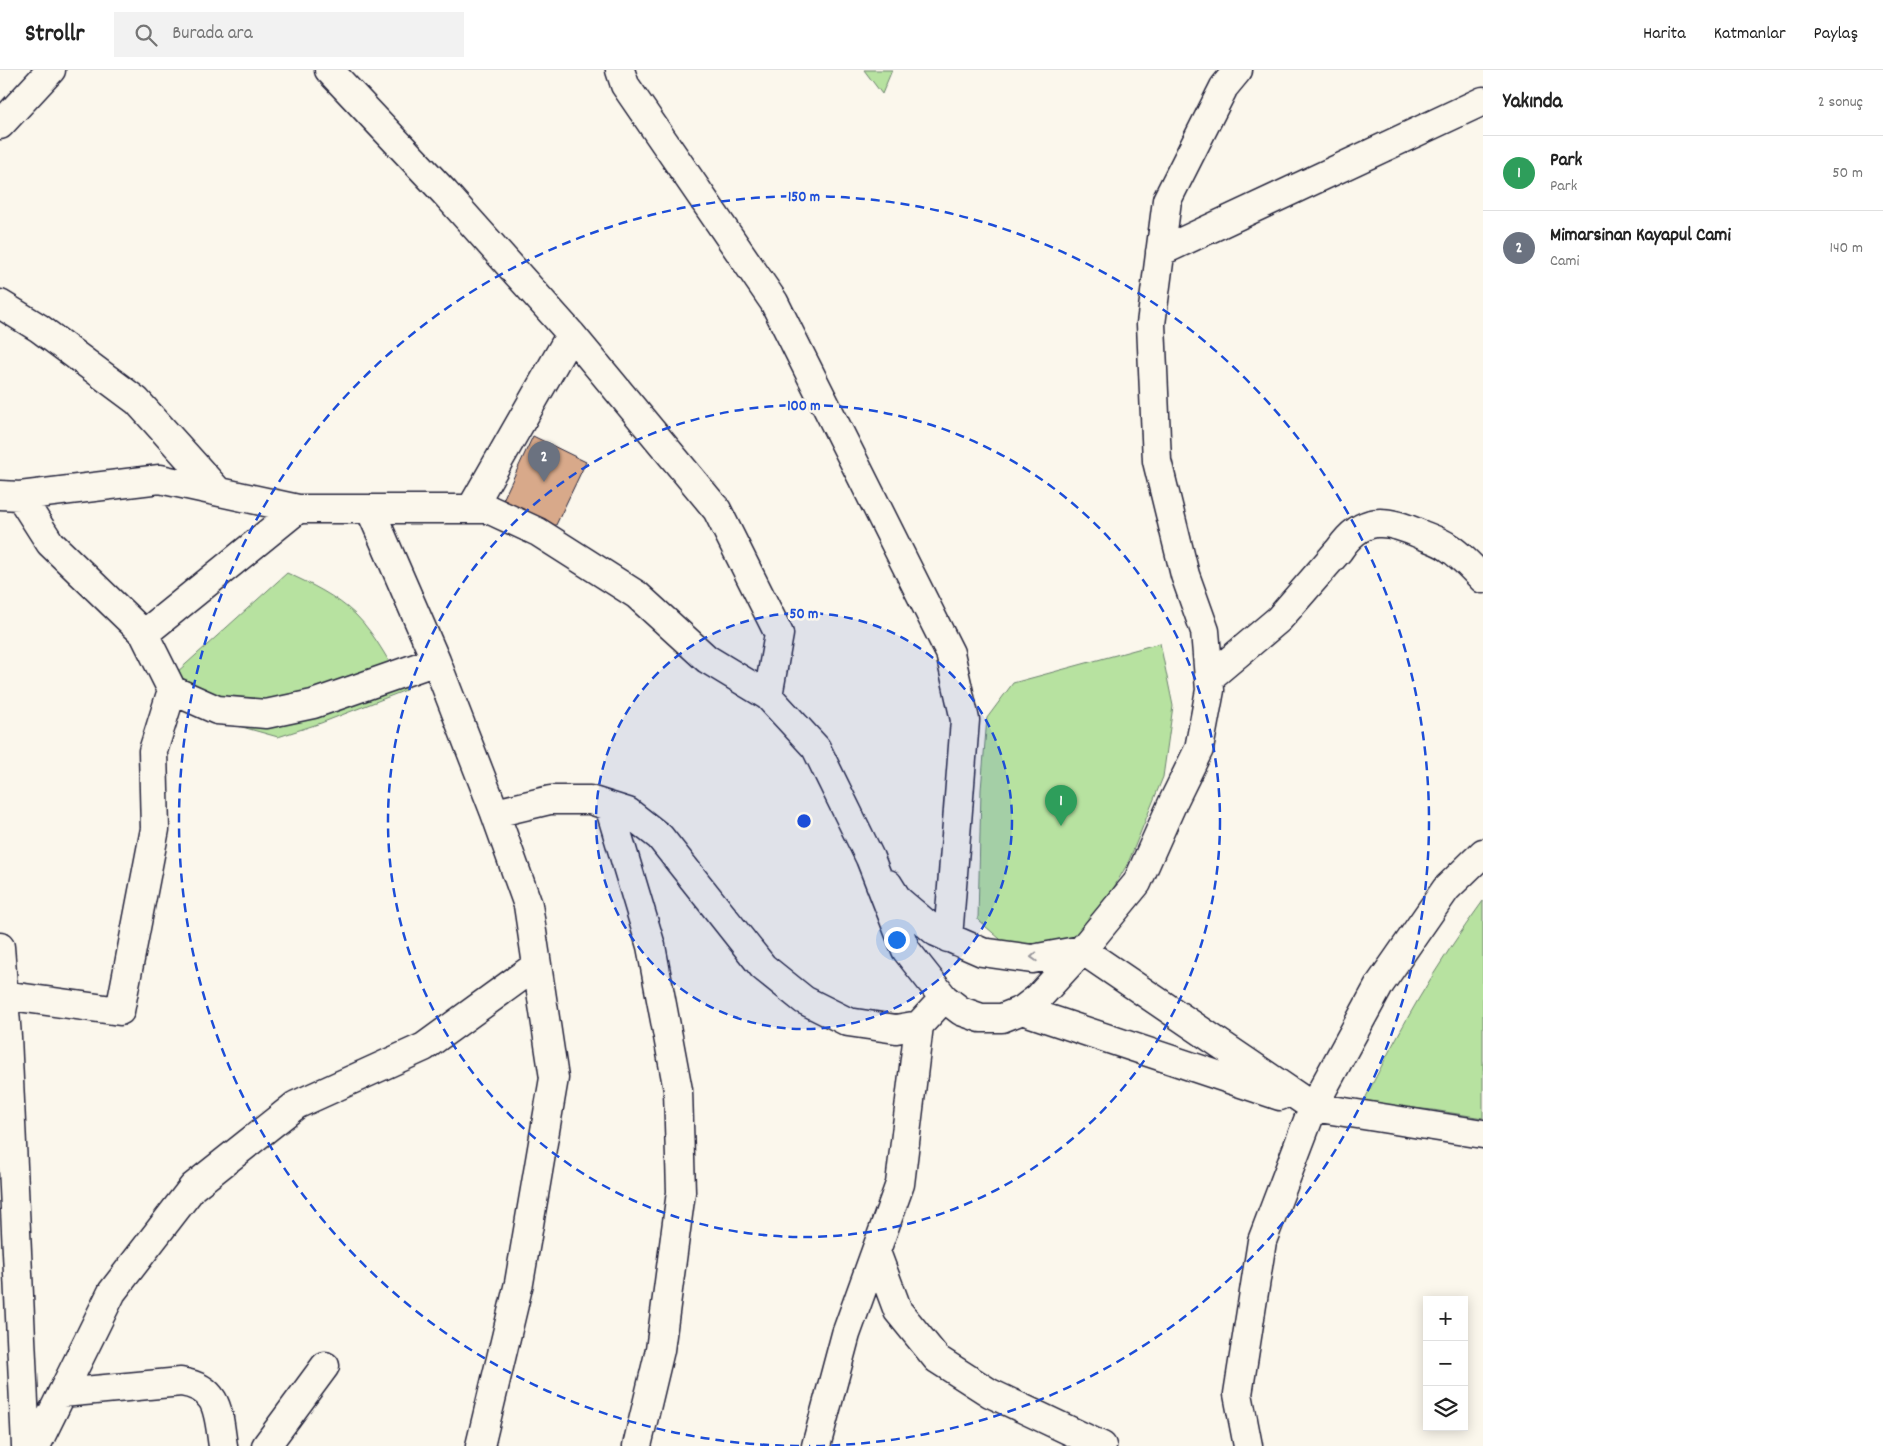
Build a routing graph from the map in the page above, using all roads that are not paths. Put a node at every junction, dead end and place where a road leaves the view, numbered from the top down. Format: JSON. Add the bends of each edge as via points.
{"nodes":[{"id":1,"x":51,"y":70,"type":"edge"},
{"id":2,"x":329,"y":70,"type":"edge"},
{"id":3,"x":620,"y":70,"type":"edge"},
{"id":4,"x":1226,"y":76,"type":"edge"},
{"id":5,"x":1483,"y":101,"type":"edge"},
{"id":6,"x":0,"y":124,"type":"edge"},
{"id":7,"x":1160,"y":252,"type":"junction"},
{"id":8,"x":0,"y":304,"type":"edge"},
{"id":9,"x":571,"y":334,"type":"junction"},
{"id":10,"x":218,"y":492,"type":"junction"},
{"id":11,"x":10,"y":496,"type":"edge"},
{"id":12,"x":298,"y":509,"type":"junction"},
{"id":13,"x":370,"y":509,"type":"junction"},
{"id":14,"x":471,"y":509,"type":"junction"},
{"id":15,"x":1483,"y":578,"type":"edge"},
{"id":16,"x":144,"y":634,"type":"junction"},
{"id":17,"x":436,"y":661,"type":"junction"},
{"id":18,"x":1209,"y":678,"type":"junction"},
{"id":19,"x":172,"y":690,"type":"junction"},
{"id":20,"x":768,"y":696,"type":"junction"},
{"id":21,"x":609,"y":806,"type":"junction"},
{"id":22,"x":495,"y":813,"type":"junction"},
{"id":23,"x":1483,"y":853,"type":"edge"},
{"id":24,"x":870,"y":858,"type":"junction"},
{"id":25,"x":948,"y":938,"type":"junction"},
{"id":26,"x":0,"y":947,"type":"edge"},
{"id":27,"x":1082,"y":950,"type":"junction"},
{"id":28,"x":537,"y":965,"type":"junction"},
{"id":29,"x":4,"y":995,"type":"junction"},
{"id":30,"x":944,"y":998,"type":"junction"},
{"id":31,"x":1022,"y":1010,"type":"junction"},
{"id":32,"x":920,"y":1026,"type":"junction"},
{"id":33,"x":1313,"y":1106,"type":"junction"},
{"id":34,"x":1483,"y":1134,"type":"edge"},
{"id":35,"x":0,"y":1172,"type":"edge"},
{"id":36,"x":15,"y":1208,"type":"junction"},
{"id":37,"x":876,"y":1252,"type":"junction"},
{"id":38,"x":11,"y":1356,"type":"edge"},
{"id":39,"x":325,"y":1366,"type":"dead end"},
{"id":40,"x":62,"y":1393,"type":"junction"},
{"id":41,"x":26,"y":1446,"type":"edge"},
{"id":42,"x":36,"y":1446,"type":"edge"},
{"id":43,"x":223,"y":1446,"type":"edge"},
{"id":44,"x":266,"y":1446,"type":"edge"},
{"id":45,"x":480,"y":1446,"type":"edge"},
{"id":46,"x":637,"y":1446,"type":"edge"},
{"id":47,"x":816,"y":1446,"type":"edge"},
{"id":48,"x":1102,"y":1446,"type":"edge"},
{"id":49,"x":1248,"y":1446,"type":"edge"}],
"edges":[{"from":1,"to":6,"type":"street"},
{"from":2,"to":9,"type":"street"},
{"from":3,"to":25,"type":"street","via":[[625,85],[774,302],[950,653],[965,720]]},
{"from":4,"to":7,"type":"street","via":[[1167,200]]},
{"from":5,"to":7,"type":"street"},
{"from":7,"to":18,"type":"street","via":[[1151,324],[1157,461],[1185,575],[1205,631]]},
{"from":8,"to":10,"type":"street","via":[[39,328],[137,401]]},
{"from":9,"to":14,"type":"street"},
{"from":9,"to":20,"type":"street","via":[[717,510],[779,634]]},
{"from":10,"to":11,"type":"street","via":[[160,479]]},
{"from":10,"to":12,"type":"street"},
{"from":11,"to":16,"type":"street","via":[[50,543]]},
{"from":12,"to":13,"type":"street"},
{"from":12,"to":16,"type":"street"},
{"from":13,"to":14,"type":"street"},
{"from":13,"to":17,"type":"street"},
{"from":14,"to":20,"type":"street","via":[[488,509],[538,532],[638,595],[707,659]]},
{"from":15,"to":18,"type":"street","via":[[1448,547],[1400,525],[1386,522],[1358,529],[1279,619]]},
{"from":16,"to":19,"type":"street"},
{"from":17,"to":19,"type":"street","via":[[313,704],[266,714],[217,710]]},
{"from":17,"to":22,"type":"street"},
{"from":18,"to":27,"type":"street","via":[[1210,690],[1199,749],[1137,883]]},
{"from":19,"to":29,"type":"street","via":[[153,751],[155,829],[120,1012]]},
{"from":20,"to":24,"type":"street","via":[[816,748]]},
{"from":21,"to":22,"type":"street","via":[[590,800],[550,800]]},
{"from":21,"to":32,"type":"street","via":[[628,812],[660,837],[763,967],[804,1000],[848,1022],[896,1029]]},
{"from":21,"to":46,"type":"street","via":[[651,946],[678,1090],[681,1192],[660,1350]]},
{"from":22,"to":28,"type":"street","via":[[528,905]]},
{"from":23,"to":33,"type":"street","via":[[1446,889],[1380,984]]},
{"from":24,"to":25,"type":"street","via":[[898,900]]},
{"from":24,"to":30,"type":"street","via":[[906,950]]},
{"from":27,"to":25,"type":"street","one_way":true,"via":[[1032,959],[982,952]]},
{"from":26,"to":29,"type":"street"},
{"from":27,"to":31,"type":"street","via":[[1039,997]]},
{"from":27,"to":33,"type":"street"},
{"from":28,"to":40,"type":"street","via":[[424,1046],[296,1105],[193,1187],[112,1292]]},
{"from":28,"to":45,"type":"street","via":[[554,1078],[519,1283]]},
{"from":29,"to":36,"type":"street"},
{"from":30,"to":31,"type":"street","via":[[961,1011],[981,1018],[1002,1018]]},
{"from":30,"to":32,"type":"street"},
{"from":31,"to":33,"type":"street"},
{"from":32,"to":37,"type":"street","via":[[900,1184]]},
{"from":33,"to":34,"type":"street"},
{"from":33,"to":49,"type":"street","via":[[1262,1241],[1238,1394]]},
{"from":35,"to":36,"type":"street"},
{"from":36,"to":38,"type":"street"},
{"from":37,"to":47,"type":"street","via":[[846,1334]]},
{"from":37,"to":48,"type":"street","via":[[898,1311],[937,1359],[990,1393]]},
{"from":38,"to":41,"type":"street"},
{"from":39,"to":44,"type":"street"},
{"from":40,"to":42,"type":"street"},
{"from":40,"to":43,"type":"street","via":[[193,1383],[213,1398]]}]}
